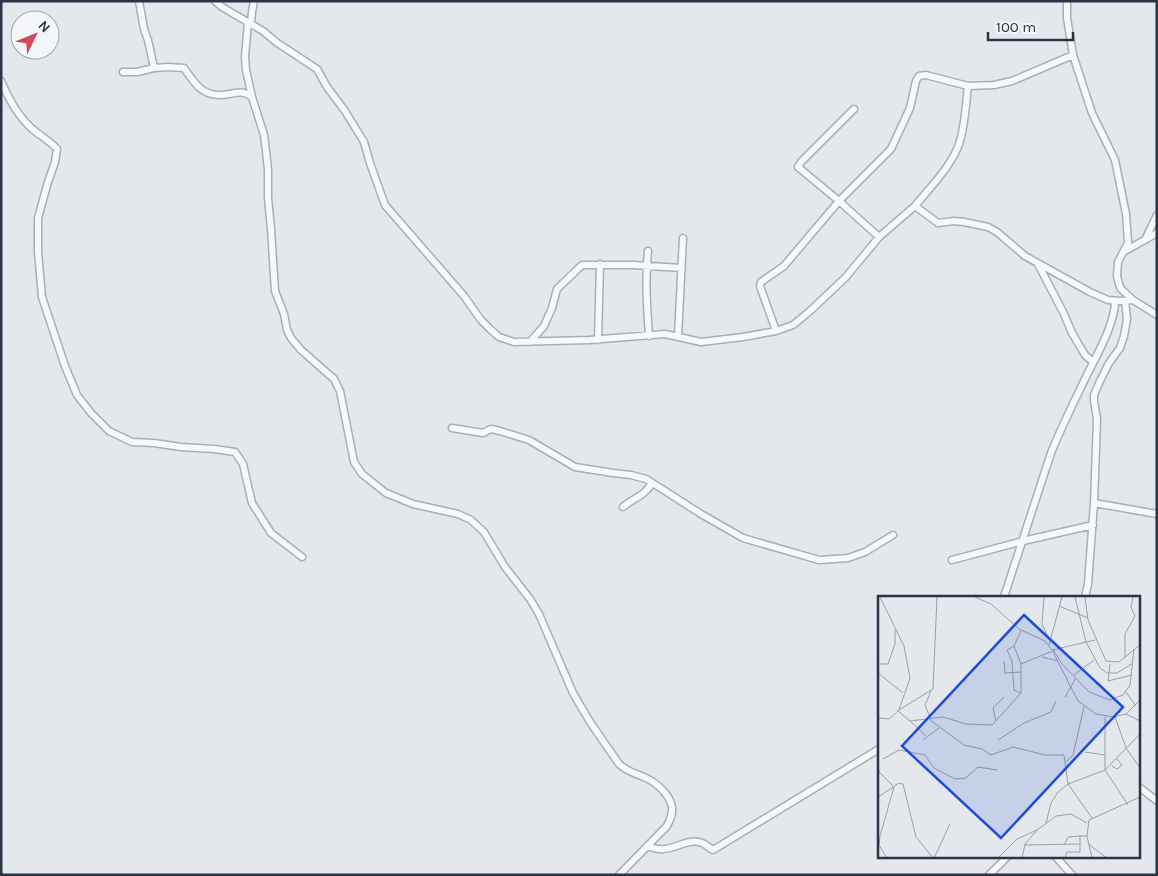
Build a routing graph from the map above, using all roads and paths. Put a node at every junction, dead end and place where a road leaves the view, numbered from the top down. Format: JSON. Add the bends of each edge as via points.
{"nodes":[{"id":1,"x":139,"y":1,"type":"edge"},
{"id":2,"x":215,"y":1,"type":"edge"},
{"id":3,"x":254,"y":1,"type":"edge"},
{"id":4,"x":1067,"y":1,"type":"edge"},
{"id":5,"x":250,"y":23,"type":"junction"},
{"id":6,"x":1073,"y":55,"type":"junction"},
{"id":7,"x":154,"y":68,"type":"junction"},
{"id":8,"x":123,"y":72,"type":"dead end"},
{"id":9,"x":1,"y":81,"type":"edge"},
{"id":10,"x":968,"y":86,"type":"junction"},
{"id":11,"x":252,"y":97,"type":"junction"},
{"id":12,"x":854,"y":109,"type":"dead end"},
{"id":13,"x":839,"y":201,"type":"junction"},
{"id":14,"x":915,"y":206,"type":"junction"},
{"id":15,"x":1157,"y":215,"type":"edge"},
{"id":16,"x":1157,"y":233,"type":"edge"},
{"id":17,"x":879,"y":237,"type":"junction"},
{"id":18,"x":683,"y":238,"type":"dead end"},
{"id":19,"x":1146,"y":240,"type":"junction"},
{"id":20,"x":648,"y":251,"type":"dead end"},
{"id":21,"x":1124,"y":251,"type":"junction"},
{"id":22,"x":1037,"y":262,"type":"junction"},
{"id":23,"x":600,"y":264,"type":"junction"},
{"id":24,"x":647,"y":266,"type":"junction"},
{"id":25,"x":682,"y":268,"type":"junction"},
{"id":26,"x":1133,"y":300,"type":"junction"},
{"id":27,"x":1115,"y":301,"type":"junction"},
{"id":28,"x":1125,"y":301,"type":"junction"},
{"id":29,"x":1157,"y":315,"type":"edge"},
{"id":30,"x":776,"y":331,"type":"junction"},
{"id":31,"x":649,"y":336,"type":"junction"},
{"id":32,"x":678,"y":336,"type":"junction"},
{"id":33,"x":598,"y":340,"type":"junction"},
{"id":34,"x":530,"y":342,"type":"junction"},
{"id":35,"x":1093,"y":362,"type":"junction"},
{"id":36,"x":452,"y":428,"type":"dead end"},
{"id":37,"x":652,"y":483,"type":"junction"},
{"id":38,"x":1094,"y":503,"type":"junction"},
{"id":39,"x":623,"y":507,"type":"dead end"},
{"id":40,"x":1157,"y":514,"type":"edge"},
{"id":41,"x":1093,"y":525,"type":"junction"},
{"id":42,"x":893,"y":535,"type":"dead end"},
{"id":43,"x":1023,"y":542,"type":"junction"},
{"id":44,"x":302,"y":557,"type":"dead end"},
{"id":45,"x":952,"y":560,"type":"dead end"},
{"id":46,"x":1004,"y":596,"type":"edge"},
{"id":47,"x":1086,"y":596,"type":"edge"},
{"id":48,"x":878,"y":750,"type":"edge"},
{"id":49,"x":1140,"y":788,"type":"edge"},
{"id":50,"x":1157,"y":801,"type":"edge"},
{"id":51,"x":647,"y":846,"type":"junction"},
{"id":52,"x":1006,"y":858,"type":"edge"},
{"id":53,"x":1057,"y":858,"type":"edge"},
{"id":54,"x":619,"y":875,"type":"edge"},
{"id":55,"x":989,"y":875,"type":"edge"},
{"id":56,"x":1072,"y":875,"type":"edge"}],
"edges":[{"from":1,"to":7,"type":"street"},
{"from":2,"to":5,"type":"street"},
{"from":3,"to":5,"type":"street"},
{"from":4,"to":6,"type":"street"},
{"from":5,"to":11,"type":"street","via":[[245,56]]},
{"from":5,"to":34,"type":"street","via":[[316,69],[364,142],[385,205],[481,320],[499,337],[514,342]]},
{"from":6,"to":10,"type":"street","via":[[1012,81]]},
{"from":6,"to":21,"type":"street","via":[[1092,112],[1118,172],[1129,238]]},
{"from":7,"to":8,"type":"street"},
{"from":7,"to":11,"type":"street","via":[[184,68],[196,86],[205,92],[226,95],[241,92]]},
{"from":9,"to":44,"type":"street","via":[[24,122],[57,150],[38,218],[38,252],[42,297],[77,395],[108,431],[132,442],[235,452],[243,464],[252,503],[271,533]]},
{"from":10,"to":13,"type":"street","via":[[919,76],[910,108],[890,149]]},
{"from":10,"to":14,"type":"street","via":[[956,151]]},
{"from":11,"to":51,"type":"street","via":[[266,151],[275,290],[291,338],[334,379],[340,391],[354,462],[362,474],[386,493],[413,504],[458,514],[484,532],[505,568],[530,599],[573,693],[613,756],[625,770],[654,782],[668,798],[672,807],[671,817],[667,826]]},
{"from":12,"to":13,"type":"street","via":[[798,167]]},
{"from":13,"to":17,"type":"street"},
{"from":13,"to":30,"type":"street","via":[[784,266],[761,282]]},
{"from":14,"to":17,"type":"street"},
{"from":14,"to":22,"type":"street","via":[[938,223],[954,221],[988,227]]},
{"from":15,"to":19,"type":"street"},
{"from":16,"to":19,"type":"street"},
{"from":17,"to":30,"type":"street","via":[[846,277],[810,311],[793,325]]},
{"from":18,"to":25,"type":"street"},
{"from":19,"to":21,"type":"street"},
{"from":20,"to":24,"type":"street"},
{"from":21,"to":26,"type":"street","via":[[1117,267],[1119,284]]},
{"from":22,"to":27,"type":"street","via":[[1090,292]]},
{"from":22,"to":35,"type":"street","via":[[1076,340]]},
{"from":23,"to":24,"type":"street"},
{"from":23,"to":33,"type":"street"},
{"from":23,"to":34,"type":"street","via":[[582,265],[557,289],[544,326]]},
{"from":24,"to":25,"type":"street"},
{"from":24,"to":31,"type":"street"},
{"from":25,"to":32,"type":"street"},
{"from":26,"to":28,"type":"street"},
{"from":26,"to":29,"type":"street"},
{"from":27,"to":28,"type":"street"},
{"from":27,"to":35,"type":"street","via":[[1115,310]]},
{"from":28,"to":38,"type":"street","via":[[1127,319],[1124,336],[1094,395]]},
{"from":30,"to":32,"type":"street","via":[[701,342]]},
{"from":31,"to":32,"type":"street"},
{"from":31,"to":33,"type":"street"},
{"from":33,"to":34,"type":"street"},
{"from":35,"to":43,"type":"street","via":[[1042,476]]},
{"from":36,"to":37,"type":"street","via":[[483,433],[491,429],[506,433],[529,440],[575,467],[631,475]]},
{"from":37,"to":39,"type":"street","via":[[648,490]]},
{"from":37,"to":42,"type":"street","via":[[743,538],[819,560],[848,558]]},
{"from":38,"to":40,"type":"street"},
{"from":38,"to":41,"type":"street"},
{"from":41,"to":43,"type":"street"},
{"from":41,"to":47,"type":"street"},
{"from":43,"to":45,"type":"street"},
{"from":43,"to":46,"type":"street"},
{"from":48,"to":51,"type":"street","via":[[713,850],[698,841],[659,850]]},
{"from":49,"to":50,"type":"street"},
{"from":51,"to":54,"type":"street"},
{"from":52,"to":55,"type":"street"},
{"from":53,"to":56,"type":"street"}]}
